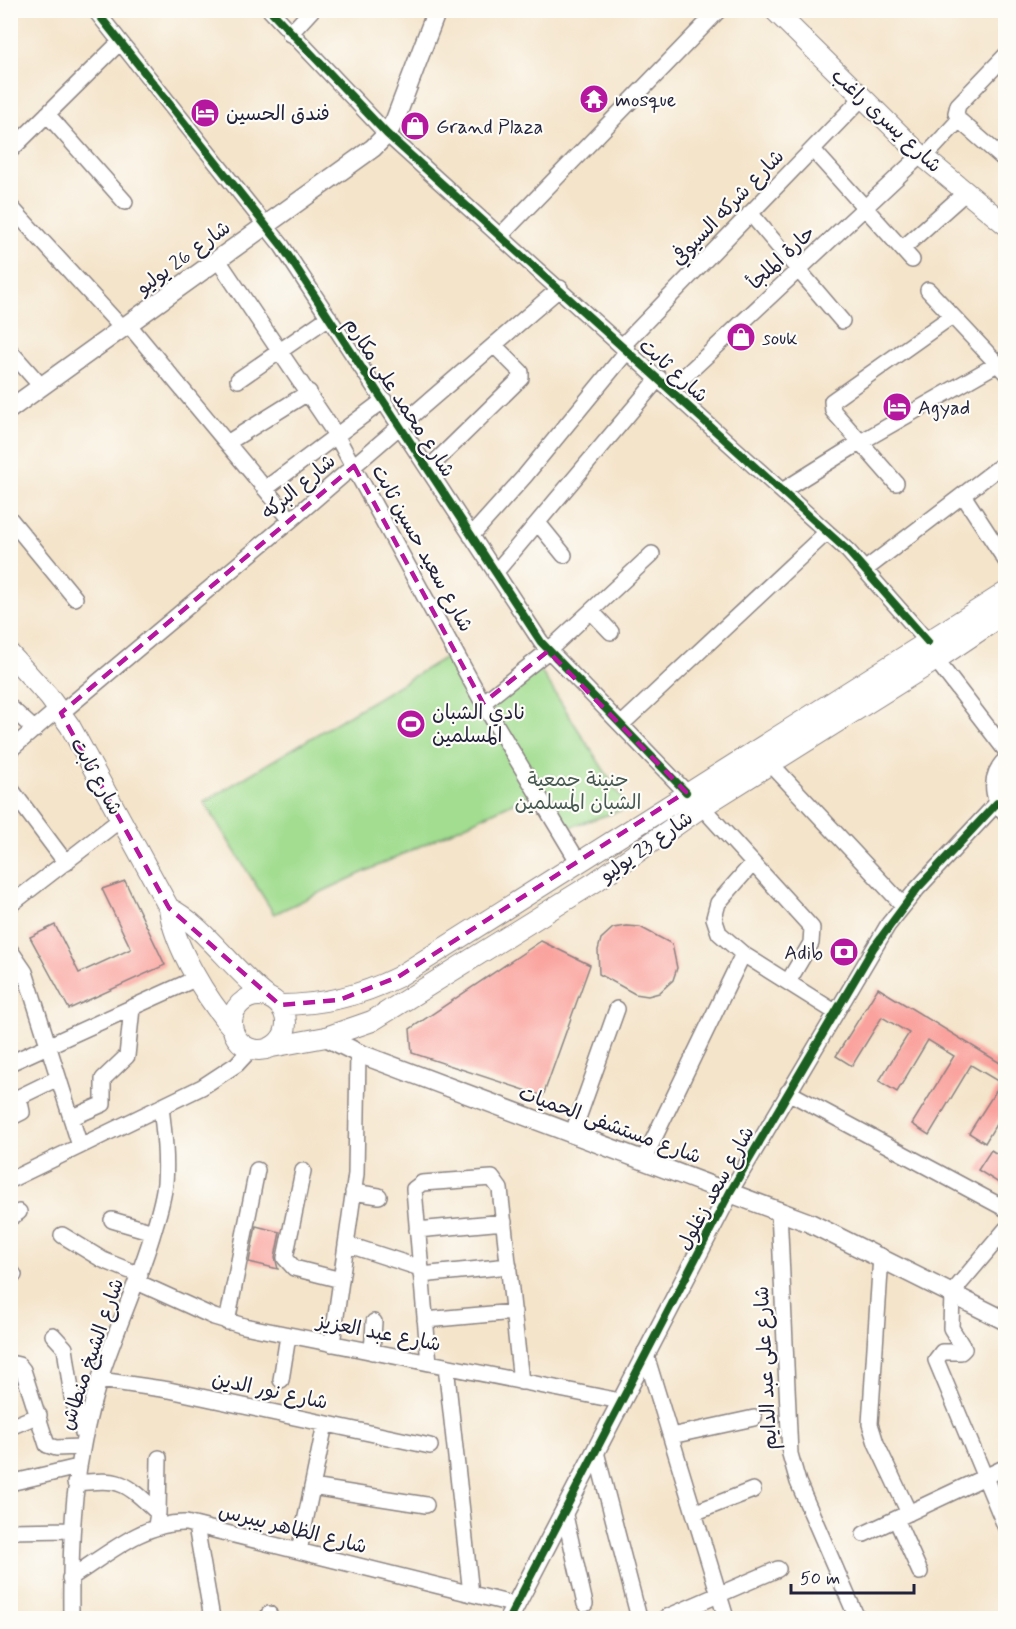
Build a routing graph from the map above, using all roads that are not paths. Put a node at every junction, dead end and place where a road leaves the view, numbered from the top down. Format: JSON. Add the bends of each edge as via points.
{"nodes":[{"id":1,"x":270,"y":10,"type":"edge"},
{"id":2,"x":312,"y":10,"type":"edge"},
{"id":3,"x":437,"y":10,"type":"edge"},
{"id":4,"x":719,"y":10,"type":"edge"},
{"id":5,"x":774,"y":10,"type":"edge"},
{"id":6,"x":102,"y":13,"type":"edge"},
{"id":7,"x":290,"y":34,"type":"junction"},
{"id":8,"x":120,"y":42,"type":"junction"},
{"id":9,"x":1005,"y":55,"type":"edge"},
{"id":10,"x":862,"y":98,"type":"junction"},
{"id":11,"x":47,"y":114,"type":"junction"},
{"id":12,"x":959,"y":120,"type":"junction"},
{"id":13,"x":387,"y":134,"type":"junction"},
{"id":14,"x":813,"y":150,"type":"junction"},
{"id":15,"x":10,"y":151,"type":"edge"},
{"id":16,"x":923,"y":157,"type":"junction"},
{"id":17,"x":1005,"y":161,"type":"edge"},
{"id":18,"x":966,"y":192,"type":"junction"},
{"id":19,"x":125,"y":202,"type":"dead end"},
{"id":20,"x":10,"y":206,"type":"edge"},
{"id":21,"x":865,"y":207,"type":"junction"},
{"id":22,"x":750,"y":213,"type":"junction"},
{"id":23,"x":266,"y":225,"type":"junction"},
{"id":24,"x":1005,"y":225,"type":"edge"},
{"id":25,"x":501,"y":235,"type":"junction"},
{"id":26,"x":218,"y":260,"type":"junction"},
{"id":27,"x":798,"y":270,"type":"junction"},
{"id":28,"x":560,"y":288,"type":"junction"},
{"id":29,"x":928,"y":290,"type":"dead end"},
{"id":30,"x":952,"y":316,"type":"junction"},
{"id":31,"x":329,"y":317,"type":"junction"},
{"id":32,"x":842,"y":321,"type":"dead end"},
{"id":33,"x":125,"y":326,"type":"junction"},
{"id":34,"x":494,"y":345,"type":"junction"},
{"id":35,"x":625,"y":348,"type":"junction"},
{"id":36,"x":10,"y":351,"type":"edge"},
{"id":37,"x":281,"y":351,"type":"junction"},
{"id":38,"x":1001,"y":368,"type":"edge"},
{"id":39,"x":659,"y":378,"type":"junction"},
{"id":40,"x":238,"y":380,"type":"dead end"},
{"id":41,"x":41,"y":386,"type":"junction"},
{"id":42,"x":671,"y":389,"type":"junction"},
{"id":43,"x":309,"y":392,"type":"junction"},
{"id":44,"x":384,"y":400,"type":"junction"},
{"id":45,"x":10,"y":409,"type":"edge"},
{"id":46,"x":401,"y":425,"type":"junction"},
{"id":47,"x":336,"y":435,"type":"junction"},
{"id":48,"x":859,"y":442,"type":"junction"},
{"id":49,"x":227,"y":443,"type":"junction"},
{"id":50,"x":1005,"y":462,"type":"edge"},
{"id":51,"x":354,"y":466,"type":"junction"},
{"id":52,"x":428,"y":469,"type":"junction"},
{"id":53,"x":896,"y":483,"type":"dead end"},
{"id":54,"x":265,"y":489,"type":"junction"},
{"id":55,"x":782,"y":491,"type":"junction"},
{"id":56,"x":963,"y":495,"type":"junction"},
{"id":57,"x":10,"y":519,"type":"edge"},
{"id":58,"x":291,"y":520,"type":"junction"},
{"id":59,"x":538,"y":523,"type":"junction"},
{"id":60,"x":827,"y":532,"type":"junction"},
{"id":61,"x":471,"y":536,"type":"junction"},
{"id":62,"x":652,"y":554,"type":"dead end"},
{"id":63,"x":564,"y":555,"type":"dead end"},
{"id":64,"x":1005,"y":561,"type":"edge"},
{"id":65,"x":866,"y":569,"type":"junction"},
{"id":66,"x":495,"y":573,"type":"junction"},
{"id":67,"x":1005,"y":592,"type":"edge"},
{"id":68,"x":75,"y":598,"type":"dead end"},
{"id":69,"x":591,"y":611,"type":"junction"},
{"id":70,"x":1005,"y":613,"type":"edge"},
{"id":71,"x":611,"y":632,"type":"dead end"},
{"id":72,"x":548,"y":651,"type":"junction"},
{"id":73,"x":932,"y":651,"type":"junction"},
{"id":74,"x":10,"y":654,"type":"edge"},
{"id":75,"x":483,"y":703,"type":"junction"},
{"id":76,"x":10,"y":708,"type":"edge"},
{"id":77,"x":59,"y":711,"type":"junction"},
{"id":78,"x":622,"y":724,"type":"junction"},
{"id":79,"x":35,"y":730,"type":"junction"},
{"id":80,"x":10,"y":750,"type":"edge"},
{"id":81,"x":1005,"y":752,"type":"edge"},
{"id":82,"x":1005,"y":759,"type":"edge"},
{"id":83,"x":770,"y":763,"type":"junction"},
{"id":84,"x":10,"y":788,"type":"edge"},
{"id":85,"x":686,"y":792,"type":"junction"},
{"id":86,"x":702,"y":807,"type":"junction"},
{"id":87,"x":1001,"y":809,"type":"edge"},
{"id":88,"x":121,"y":819,"type":"junction"},
{"id":89,"x":66,"y":863,"type":"junction"},
{"id":90,"x":579,"y":863,"type":"junction"},
{"id":91,"x":753,"y":863,"type":"junction"},
{"id":92,"x":12,"y":900,"type":"edge"},
{"id":93,"x":903,"y":905,"type":"junction"},
{"id":94,"x":169,"y":908,"type":"junction"},
{"id":95,"x":10,"y":950,"type":"edge"},
{"id":96,"x":743,"y":954,"type":"junction"},
{"id":97,"x":18,"y":975,"type":"edge"},
{"id":98,"x":197,"y":978,"type":"junction"},
{"id":99,"x":788,"y":982,"type":"junction"},
{"id":100,"x":378,"y":987,"type":"junction"},
{"id":101,"x":274,"y":1001,"type":"junction"},
{"id":102,"x":320,"y":1003,"type":"junction"},
{"id":103,"x":132,"y":1008,"type":"junction"},
{"id":104,"x":617,"y":1009,"type":"dead end"},
{"id":105,"x":388,"y":1011,"type":"junction"},
{"id":106,"x":835,"y":1012,"type":"junction"},
{"id":107,"x":233,"y":1029,"type":"junction"},
{"id":108,"x":326,"y":1037,"type":"junction"},
{"id":109,"x":273,"y":1047,"type":"junction"},
{"id":110,"x":48,"y":1048,"type":"junction"},
{"id":111,"x":251,"y":1049,"type":"junction"},
{"id":112,"x":358,"y":1053,"type":"junction"},
{"id":113,"x":10,"y":1063,"type":"edge"},
{"id":114,"x":58,"y":1078,"type":"junction"},
{"id":115,"x":788,"y":1092,"type":"junction"},
{"id":116,"x":161,"y":1107,"type":"junction"},
{"id":117,"x":10,"y":1118,"type":"edge"},
{"id":118,"x":71,"y":1118,"type":"junction"},
{"id":119,"x":572,"y":1134,"type":"junction"},
{"id":120,"x":80,"y":1146,"type":"junction"},
{"id":121,"x":643,"y":1161,"type":"junction"},
{"id":122,"x":257,"y":1170,"type":"dead end"},
{"id":123,"x":303,"y":1171,"type":"dead end"},
{"id":124,"x":10,"y":1180,"type":"edge"},
{"id":125,"x":353,"y":1191,"type":"junction"},
{"id":126,"x":730,"y":1191,"type":"junction"},
{"id":127,"x":379,"y":1196,"type":"dead end"},
{"id":128,"x":1005,"y":1209,"type":"edge"},
{"id":129,"x":779,"y":1210,"type":"junction"},
{"id":130,"x":112,"y":1220,"type":"dead end"},
{"id":131,"x":504,"y":1222,"type":"junction"},
{"id":132,"x":1005,"y":1229,"type":"edge"},
{"id":133,"x":417,"y":1230,"type":"junction"},
{"id":134,"x":153,"y":1232,"type":"junction"},
{"id":135,"x":62,"y":1235,"type":"dead end"},
{"id":136,"x":346,"y":1244,"type":"junction"},
{"id":137,"x":881,"y":1256,"type":"junction"},
{"id":138,"x":509,"y":1266,"type":"junction"},
{"id":139,"x":420,"y":1271,"type":"junction"},
{"id":140,"x":138,"y":1279,"type":"junction"},
{"id":141,"x":341,"y":1280,"type":"junction"},
{"id":142,"x":952,"y":1293,"type":"junction"},
{"id":143,"x":514,"y":1312,"type":"junction"},
{"id":144,"x":425,"y":1320,"type":"junction"},
{"id":145,"x":1005,"y":1321,"type":"edge"},
{"id":146,"x":227,"y":1322,"type":"junction"},
{"id":147,"x":374,"y":1322,"type":"dead end"},
{"id":148,"x":53,"y":1335,"type":"dead end"},
{"id":149,"x":288,"y":1336,"type":"junction"},
{"id":150,"x":332,"y":1344,"type":"junction"},
{"id":151,"x":372,"y":1352,"type":"junction"},
{"id":152,"x":645,"y":1352,"type":"junction"},
{"id":153,"x":10,"y":1363,"type":"edge"},
{"id":154,"x":429,"y":1363,"type":"junction"},
{"id":155,"x":446,"y":1366,"type":"junction"},
{"id":156,"x":100,"y":1380,"type":"junction"},
{"id":157,"x":281,"y":1380,"type":"dead end"},
{"id":158,"x":521,"y":1382,"type":"junction"},
{"id":159,"x":620,"y":1401,"type":"junction"},
{"id":160,"x":39,"y":1415,"type":"junction"},
{"id":161,"x":754,"y":1418,"type":"dead end"},
{"id":162,"x":325,"y":1424,"type":"junction"},
{"id":163,"x":10,"y":1427,"type":"edge"},
{"id":164,"x":671,"y":1436,"type":"junction"},
{"id":165,"x":82,"y":1442,"type":"junction"},
{"id":166,"x":430,"y":1446,"type":"dead end"},
{"id":167,"x":596,"y":1452,"type":"junction"},
{"id":168,"x":159,"y":1458,"type":"dead end"},
{"id":169,"x":78,"y":1467,"type":"junction"},
{"id":170,"x":1005,"y":1467,"type":"edge"},
{"id":171,"x":984,"y":1477,"type":"junction"},
{"id":172,"x":10,"y":1483,"type":"edge"},
{"id":173,"x":75,"y":1483,"type":"junction"},
{"id":174,"x":312,"y":1487,"type":"junction"},
{"id":175,"x":753,"y":1490,"type":"dead end"},
{"id":176,"x":426,"y":1505,"type":"dead end"},
{"id":177,"x":564,"y":1511,"type":"junction"},
{"id":178,"x":696,"y":1512,"type":"junction"},
{"id":179,"x":902,"y":1516,"type":"junction"},
{"id":180,"x":157,"y":1520,"type":"junction"},
{"id":181,"x":196,"y":1526,"type":"junction"},
{"id":182,"x":1005,"y":1528,"type":"edge"},
{"id":183,"x":70,"y":1530,"type":"junction"},
{"id":184,"x":10,"y":1531,"type":"edge"},
{"id":185,"x":864,"y":1534,"type":"dead end"},
{"id":186,"x":299,"y":1551,"type":"junction"},
{"id":187,"x":778,"y":1569,"type":"dead end"},
{"id":188,"x":920,"y":1572,"type":"dead end"},
{"id":189,"x":70,"y":1578,"type":"junction"},
{"id":190,"x":471,"y":1594,"type":"junction"},
{"id":191,"x":719,"y":1595,"type":"junction"},
{"id":192,"x":585,"y":1604,"type":"dead end"},
{"id":193,"x":513,"y":1612,"type":"edge"},
{"id":194,"x":71,"y":1618,"type":"edge"},
{"id":195,"x":212,"y":1618,"type":"edge"},
{"id":196,"x":639,"y":1618,"type":"edge"},
{"id":197,"x":665,"y":1618,"type":"edge"},
{"id":198,"x":726,"y":1618,"type":"edge"},
{"id":199,"x":857,"y":1618,"type":"edge"}],
"edges":[{"from":1,"to":7,"type":"street","name":"شارع ثابت"},
{"from":2,"to":7,"type":"street"},
{"from":3,"to":13,"type":"street","name":"شارع 26 يوليو"},
{"from":4,"to":25,"type":"street"},
{"from":5,"to":10,"type":"main road","name":"شارع يسرى راغب"},
{"from":6,"to":8,"type":"street","name":"شارع محمد على مكارم"},
{"from":7,"to":13,"type":"street","name":"شارع ثابت"},
{"from":8,"to":11,"type":"street"},
{"from":8,"to":23,"type":"street","name":"شارع محمد على مكارم"},
{"from":9,"to":12,"type":"street","via":[[958,105]]},
{"from":10,"to":14,"type":"street","name":"شارع شركه السيوفي"},
{"from":10,"to":16,"type":"main road","name":"شارع يسرى راغب"},
{"from":11,"to":15,"type":"street"},
{"from":11,"to":19,"type":"street"},
{"from":12,"to":16,"type":"street","name":"حارة الملجأ"},
{"from":12,"to":17,"type":"street"},
{"from":13,"to":23,"type":"street","name":"شارع 26 يوليو"},
{"from":13,"to":25,"type":"street","name":"شارع ثابت"},
{"from":14,"to":21,"type":"street"},
{"from":14,"to":22,"type":"street","name":"شارع شركه السيوفي"},
{"from":16,"to":18,"type":"main road","name":"شارع يسرى راغب"},
{"from":16,"to":21,"type":"street","name":"حارة الملجأ"},
{"from":18,"to":21,"type":"street","via":[[907,255]]},
{"from":18,"to":24,"type":"main road","name":"شارع يسرى راغب"},
{"from":20,"to":33,"type":"street"},
{"from":21,"to":27,"type":"street","name":"حارة الملجأ"},
{"from":22,"to":27,"type":"street"},
{"from":22,"to":35,"type":"street","name":"شارع شركه السيوفي"},
{"from":23,"to":26,"type":"street","name":"شارع 26 يوليو"},
{"from":23,"to":31,"type":"street","name":"شارع محمد على مكارم"},
{"from":25,"to":28,"type":"street","name":"شارع ثابت"},
{"from":26,"to":33,"type":"street","name":"شارع 26 يوليو"},
{"from":26,"to":37,"type":"street","name":"شارع سعيد حسين ثابت"},
{"from":27,"to":32,"type":"street"},
{"from":27,"to":42,"type":"street","name":"حارة الملجأ"},
{"from":28,"to":34,"type":"street","name":"شارع البركه"},
{"from":28,"to":35,"type":"street","name":"شارع ثابت"},
{"from":29,"to":30,"type":"street"},
{"from":30,"to":38,"type":"street"},
{"from":30,"to":48,"type":"street","via":[[834,397],[833,411]]},
{"from":31,"to":37,"type":"street"},
{"from":31,"to":44,"type":"street","name":"شارع محمد على مكارم"},
{"from":33,"to":41,"type":"street","name":"شارع 26 يوليو"},
{"from":33,"to":49,"type":"street"},
{"from":34,"to":46,"type":"street","name":"شارع البركه"},
{"from":34,"to":52,"type":"street","via":[[521,372],[521,378]]},
{"from":35,"to":39,"type":"street","name":"شارع ثابت"},
{"from":35,"to":61,"type":"street","name":"شارع شركه السيوفي","via":[[524,477]]},
{"from":36,"to":41,"type":"street"},
{"from":37,"to":40,"type":"street"},
{"from":37,"to":43,"type":"street","name":"شارع سعيد حسين ثابت"},
{"from":38,"to":48,"type":"street"},
{"from":39,"to":42,"type":"street","name":"شارع ثابت"},
{"from":39,"to":59,"type":"street"},
{"from":41,"to":45,"type":"street","name":"شارع 26 يوليو"},
{"from":42,"to":55,"type":"street","name":"شارع ثابت"},
{"from":43,"to":47,"type":"street","name":"شارع سعيد حسين ثابت"},
{"from":43,"to":49,"type":"street"},
{"from":44,"to":46,"type":"street","name":"شارع محمد على مكارم"},
{"from":44,"to":47,"type":"street"},
{"from":46,"to":51,"type":"street","name":"شارع البركه"},
{"from":46,"to":52,"type":"street","name":"شارع محمد على مكارم"},
{"from":47,"to":51,"type":"street","name":"شارع سعيد حسين ثابت"},
{"from":47,"to":54,"type":"street"},
{"from":48,"to":53,"type":"street"},
{"from":48,"to":55,"type":"street"},
{"from":49,"to":54,"type":"street"},
{"from":50,"to":56,"type":"street"},
{"from":51,"to":58,"type":"street","name":"شارع البركه"},
{"from":51,"to":75,"type":"street","name":"شارع سعيد حسين ثابت"},
{"from":52,"to":61,"type":"street","name":"شارع محمد على مكارم"},
{"from":54,"to":58,"type":"street"},
{"from":55,"to":60,"type":"street","name":"شارع ثابت"},
{"from":56,"to":64,"type":"street"},
{"from":56,"to":65,"type":"street"},
{"from":57,"to":68,"type":"street"},
{"from":58,"to":77,"type":"street","name":"شارع البركه"},
{"from":59,"to":63,"type":"street"},
{"from":59,"to":66,"type":"street"},
{"from":60,"to":65,"type":"street","name":"شارع ثابت"},
{"from":60,"to":78,"type":"street"},
{"from":61,"to":66,"type":"street","name":"شارع محمد على مكارم"},
{"from":62,"to":69,"type":"street"},
{"from":65,"to":73,"type":"street","name":"شارع ثابت"},
{"from":66,"to":72,"type":"street","name":"شارع محمد على مكارم"},
{"from":67,"to":73,"type":"main road","name":"شارع 23 يوليو"},
{"from":69,"to":71,"type":"street"},
{"from":69,"to":72,"type":"street"},
{"from":70,"to":73,"type":"main road","name":"شارع 23 يوليو"},
{"from":72,"to":75,"type":"street"},
{"from":72,"to":78,"type":"street","name":"شارع محمد على مكارم"},
{"from":73,"to":81,"type":"street","name":"شارع ثابت"},
{"from":73,"to":83,"type":"main road","name":"شارع 23 يوليو"},
{"from":73,"to":85,"type":"main road","name":"شارع 23 يوليو"},
{"from":74,"to":77,"type":"main road","name":"شارع ثابت"},
{"from":75,"to":90,"type":"street","name":"شارع سعيد حسين ثابت"},
{"from":76,"to":79,"type":"street"},
{"from":77,"to":79,"type":"street","name":"شارع البركه"},
{"from":77,"to":88,"type":"main road","name":"شارع ثابت"},
{"from":78,"to":85,"type":"street","name":"شارع محمد على مكارم"},
{"from":79,"to":80,"type":"street","name":"شارع البركه"},
{"from":82,"to":87,"type":"street","via":[[993,782]]},
{"from":83,"to":86,"type":"main road","name":"شارع 23 يوليو"},
{"from":83,"to":93,"type":"street"},
{"from":84,"to":89,"type":"street"},
{"from":85,"to":90,"type":"main road","name":"شارع 23 يوليو"},
{"from":86,"to":91,"type":"street"},
{"from":86,"to":105,"type":"main road","name":"شارع 23 يوليو","via":[[595,882]]},
{"from":87,"to":93,"type":"street","name":"شارع سعد زغلول"},
{"from":88,"to":89,"type":"street"},
{"from":88,"to":94,"type":"main road","name":"شارع ثابت"},
{"from":89,"to":92,"type":"street"},
{"from":90,"to":100,"type":"main road","name":"شارع 23 يوليو"},
{"from":91,"to":96,"type":"street","via":[[718,903],[714,918],[719,933]]},
{"from":91,"to":99,"type":"street","via":[[813,933],[812,943]]},
{"from":93,"to":106,"type":"street","name":"شارع سعد زغلول"},
{"from":94,"to":98,"type":"main road","name":"شارع ثابت","via":[[174,930]]},
{"from":94,"to":101,"type":"main road","name":"شارع ثابت","via":[[188,920],[238,972]]},
{"from":95,"to":97,"type":"street"},
{"from":96,"to":99,"type":"street"},
{"from":96,"to":121,"type":"street"},
{"from":97,"to":110,"type":"street"},
{"from":98,"to":103,"type":"street"},
{"from":98,"to":107,"type":"main road","name":"شارع ثابت"},
{"from":99,"to":106,"type":"street"},
{"from":100,"to":102,"type":"main road","name":"شارع 23 يوليو"},
{"from":100,"to":105,"type":"main road"},
{"from":101,"to":102,"type":"main road","name":"شارع 23 يوليو"},
{"from":101,"to":107,"type":"main road","via":[[252,997],[244,1000],[234,1013]]},
{"from":101,"to":109,"type":"main road","via":[[284,1012],[286,1028]]},
{"from":102,"to":108,"type":"main road"},
{"from":103,"to":110,"type":"street"},
{"from":103,"to":118,"type":"street","via":[[127,1056],[103,1079],[103,1104]]},
{"from":104,"to":119,"type":"street"},
{"from":105,"to":108,"type":"main road","name":"شارع 23 يوليو","via":[[372,1021]]},
{"from":106,"to":115,"type":"street","name":"شارع سعد زغلول"},
{"from":107,"to":111,"type":"main road","via":[[239,1041]]},
{"from":108,"to":109,"type":"main road","name":"شارع 23 يوليو"},
{"from":108,"to":112,"type":"street","name":"شارع مستشفى الحميات"},
{"from":109,"to":111,"type":"main road"},
{"from":110,"to":113,"type":"street"},
{"from":110,"to":114,"type":"street"},
{"from":111,"to":116,"type":"street","via":[[219,1077]]},
{"from":112,"to":119,"type":"street","name":"شارع مستشفى الحميات"},
{"from":112,"to":125,"type":"street","via":[[358,1143]]},
{"from":114,"to":117,"type":"street","via":[[19,1097],[22,1112]]},
{"from":114,"to":118,"type":"street"},
{"from":115,"to":126,"type":"street","name":"شارع سعد زغلول"},
{"from":115,"to":128,"type":"street"},
{"from":116,"to":120,"type":"street"},
{"from":116,"to":134,"type":"street","name":"شارع الشيخ منطاش","via":[[165,1185]]},
{"from":118,"to":120,"type":"street"},
{"from":119,"to":121,"type":"street","name":"شارع مستشفى الحميات"},
{"from":120,"to":124,"type":"street"},
{"from":121,"to":126,"type":"street","name":"شارع مستشفى الحميات"},
{"from":122,"to":146,"type":"street"},
{"from":123,"to":141,"type":"street","via":[[285,1258],[294,1268]]},
{"from":125,"to":127,"type":"street"},
{"from":125,"to":136,"type":"street"},
{"from":126,"to":129,"type":"street","name":"شارع مستشفى الحميات"},
{"from":126,"to":152,"type":"street","name":"شارع سعد زغلول"},
{"from":129,"to":137,"type":"street","name":"شارع مستشفى الحميات"},
{"from":129,"to":199,"type":"street","name":"شارع على عبد الدايم","via":[[790,1454],[798,1482]]},
{"from":130,"to":134,"type":"street"},
{"from":131,"to":133,"type":"street"},
{"from":131,"to":133,"type":"street","via":[[499,1184],[487,1178],[418,1183],[413,1193]]},
{"from":131,"to":138,"type":"street"},
{"from":132,"to":142,"type":"street"},
{"from":133,"to":139,"type":"street"},
{"from":134,"to":140,"type":"street","name":"شارع الشيخ منطاش"},
{"from":135,"to":140,"type":"street","name":"شارع عبد العزيز"},
{"from":136,"to":139,"type":"street"},
{"from":136,"to":141,"type":"street"},
{"from":137,"to":142,"type":"street","name":"شارع مستشفى الحميات"},
{"from":137,"to":179,"type":"street","via":[[870,1424]]},
{"from":138,"to":139,"type":"street"},
{"from":138,"to":143,"type":"street"},
{"from":139,"to":144,"type":"street"},
{"from":140,"to":146,"type":"street","name":"شارع عبد العزيز"},
{"from":140,"to":156,"type":"street","name":"شارع الشيخ منطاش"},
{"from":141,"to":150,"type":"street"},
{"from":142,"to":145,"type":"street","name":"شارع مستشفى الحميات"},
{"from":142,"to":171,"type":"street","via":[[951,1328],[964,1349],[942,1352],[936,1360]]},
{"from":143,"to":144,"type":"street"},
{"from":143,"to":158,"type":"street"},
{"from":144,"to":154,"type":"street"},
{"from":146,"to":149,"type":"street","name":"شارع عبد العزيز"},
{"from":147,"to":151,"type":"street"},
{"from":148,"to":165,"type":"street","via":[[65,1348]]},
{"from":149,"to":150,"type":"street","name":"شارع عبد العزيز"},
{"from":149,"to":157,"type":"street"},
{"from":150,"to":151,"type":"street","name":"شارع عبد العزيز"},
{"from":151,"to":154,"type":"street","name":"شارع عبد العزيز"},
{"from":152,"to":159,"type":"street","name":"شارع سعد زغلول"},
{"from":152,"to":164,"type":"street"},
{"from":153,"to":160,"type":"street","via":[[23,1370]]},
{"from":154,"to":155,"type":"street","name":"شارع عبد العزيز"},
{"from":155,"to":158,"type":"street","name":"شارع عبد العزيز"},
{"from":155,"to":190,"type":"street"},
{"from":156,"to":162,"type":"street","name":"شارع نور الدين","via":[[169,1390]]},
{"from":156,"to":165,"type":"street","name":"شارع الشيخ منطاش"},
{"from":158,"to":159,"type":"street","name":"شارع عبد العزيز"},
{"from":159,"to":167,"type":"street","name":"شارع سعد زغلول"},
{"from":160,"to":163,"type":"street"},
{"from":160,"to":165,"type":"street","via":[[47,1444],[56,1448]]},
{"from":161,"to":164,"type":"street"},
{"from":162,"to":166,"type":"street","name":"شارع نور الدين"},
{"from":162,"to":174,"type":"street"},
{"from":164,"to":178,"type":"street"},
{"from":165,"to":169,"type":"street","name":"شارع الشيخ منطاش"},
{"from":167,"to":177,"type":"street","name":"شارع سعد زغلول"},
{"from":167,"to":196,"type":"street"},
{"from":168,"to":180,"type":"street"},
{"from":169,"to":172,"type":"street"},
{"from":169,"to":173,"type":"street","name":"شارع الشيخ منطاش"},
{"from":170,"to":171,"type":"street"},
{"from":171,"to":179,"type":"street"},
{"from":171,"to":182,"type":"street"},
{"from":173,"to":180,"type":"street","via":[[120,1482],[135,1491]]},
{"from":173,"to":183,"type":"street","name":"شارع الشيخ منطاش"},
{"from":174,"to":176,"type":"street"},
{"from":174,"to":186,"type":"street"},
{"from":175,"to":178,"type":"street"},
{"from":177,"to":192,"type":"street"},
{"from":177,"to":193,"type":"street","name":"شارع سعد زغلول"},
{"from":178,"to":191,"type":"street"},
{"from":179,"to":185,"type":"street"},
{"from":179,"to":188,"type":"street"},
{"from":180,"to":181,"type":"street","name":"شارع الظاهر بيبرس"},
{"from":180,"to":189,"type":"street","name":"شارع الظاهر بيبرس"},
{"from":181,"to":186,"type":"street","name":"شارع الظاهر بيبرس"},
{"from":181,"to":195,"type":"street"},
{"from":183,"to":184,"type":"street"},
{"from":183,"to":189,"type":"street","name":"شارع الشيخ منطاش"},
{"from":186,"to":190,"type":"street","name":"شارع الظاهر بيبرس"},
{"from":187,"to":191,"type":"street"},
{"from":189,"to":194,"type":"street","name":"شارع الشيخ منطاش"},
{"from":190,"to":193,"type":"street","name":"شارع الظاهر بيبرس"},
{"from":191,"to":197,"type":"street"},
{"from":191,"to":198,"type":"street"}]}
